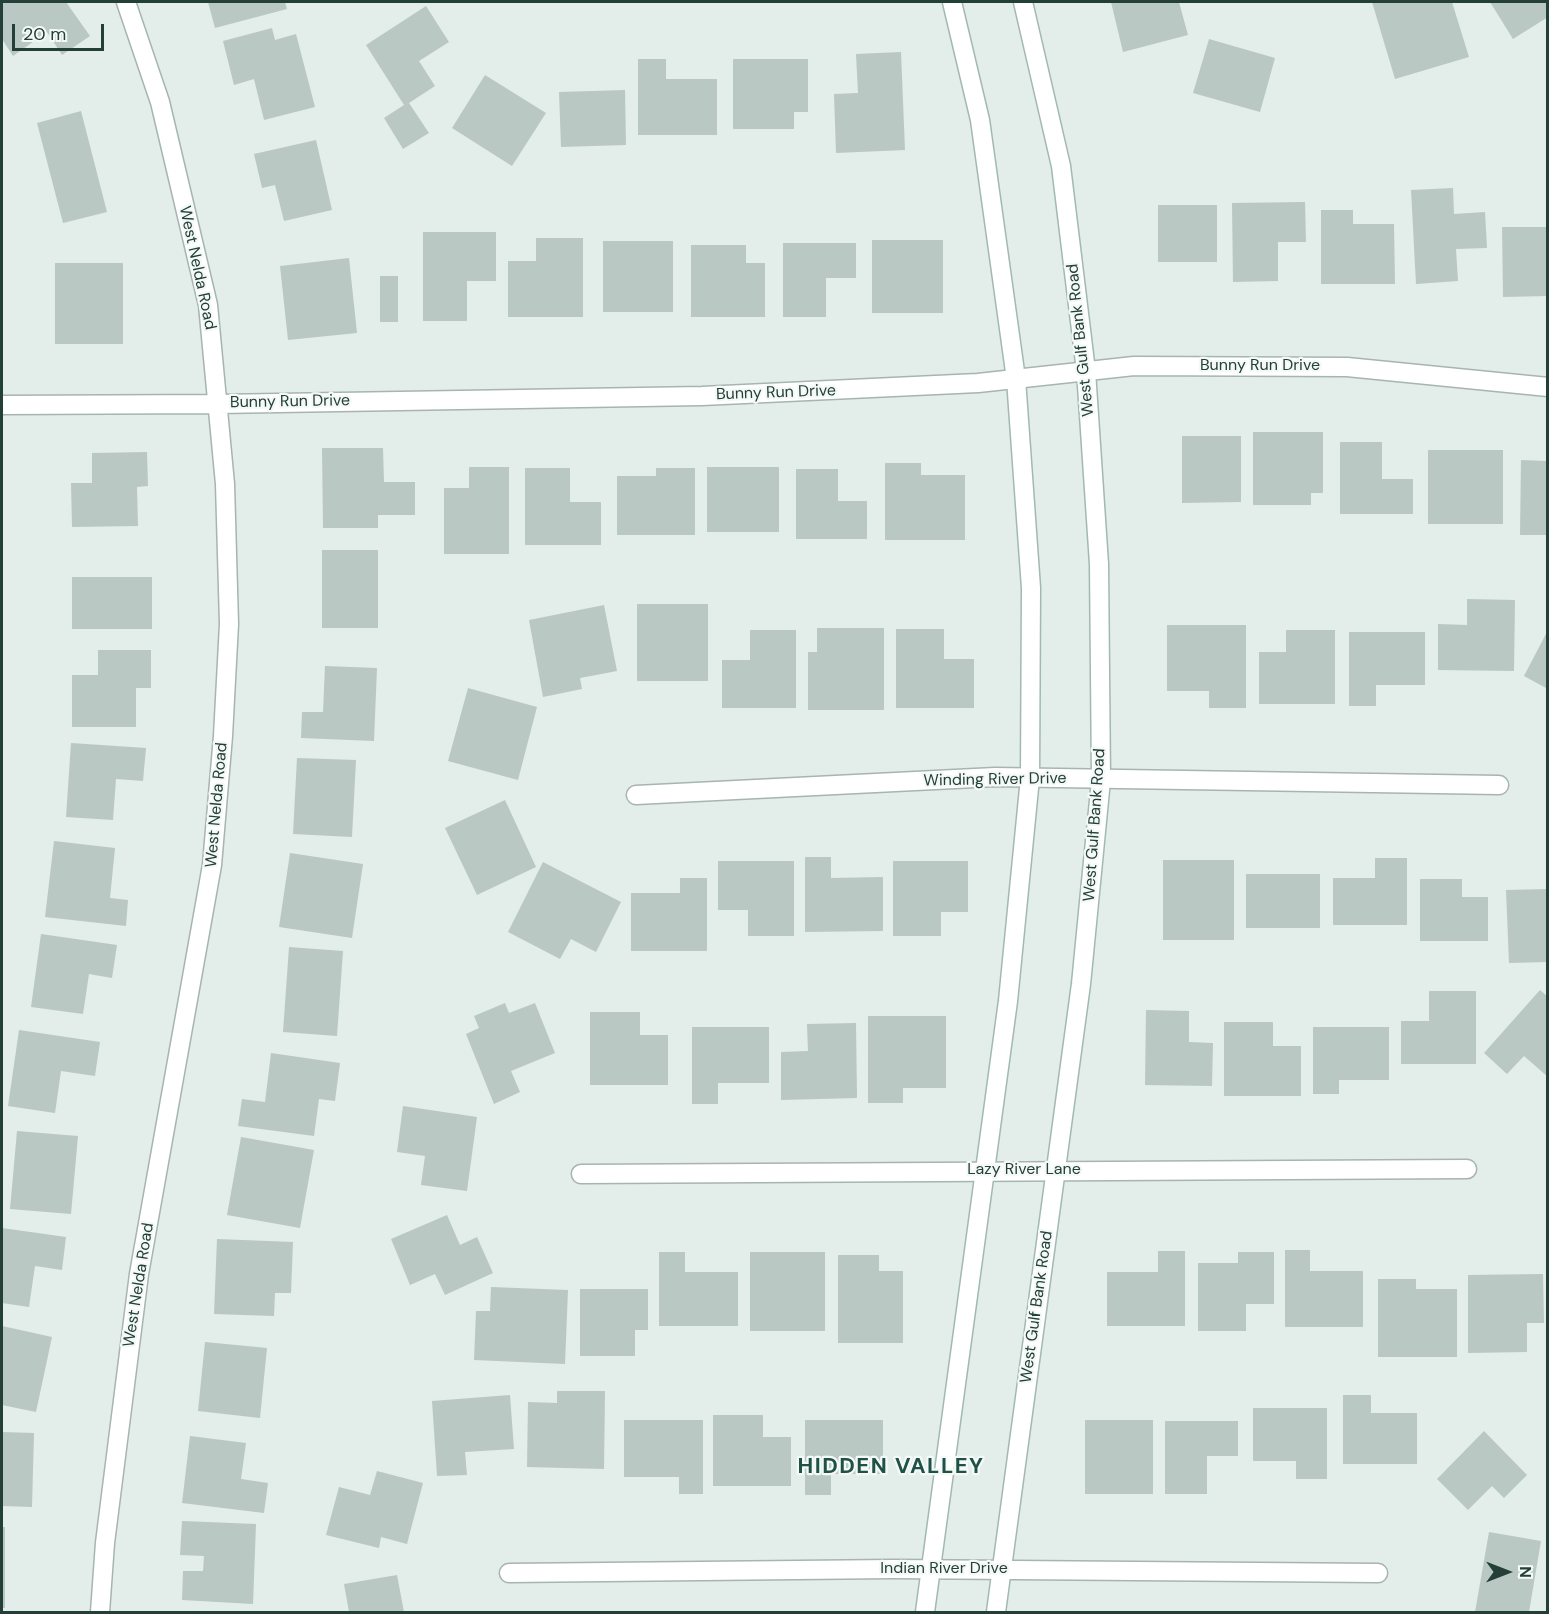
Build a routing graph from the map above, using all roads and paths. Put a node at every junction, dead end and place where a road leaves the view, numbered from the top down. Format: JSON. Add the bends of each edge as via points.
{"nodes":[{"id":1,"x":126,"y":2,"type":"edge"},
{"id":2,"x":952,"y":2,"type":"edge"},
{"id":3,"x":1023,"y":2,"type":"edge"},
{"id":4,"x":1086,"y":371,"type":"junction"},
{"id":5,"x":1016,"y":379,"type":"junction"},
{"id":6,"x":1548,"y":387,"type":"edge"},
{"id":7,"x":218,"y":404,"type":"junction"},
{"id":8,"x":2,"y":405,"type":"edge"},
{"id":9,"x":1030,"y":778,"type":"junction"},
{"id":10,"x":1101,"y":780,"type":"junction"},
{"id":11,"x":1499,"y":785,"type":"dead end"},
{"id":12,"x":636,"y":795,"type":"dead end"},
{"id":13,"x":1467,"y":1169,"type":"dead end"},
{"id":14,"x":1056,"y":1170,"type":"junction"},
{"id":15,"x":986,"y":1171,"type":"junction"},
{"id":16,"x":581,"y":1174,"type":"dead end"},
{"id":17,"x":932,"y":1569,"type":"junction"},
{"id":18,"x":1002,"y":1569,"type":"junction"},
{"id":19,"x":509,"y":1573,"type":"dead end"},
{"id":20,"x":1378,"y":1573,"type":"dead end"},
{"id":21,"x":100,"y":1612,"type":"edge"},
{"id":22,"x":925,"y":1612,"type":"edge"},
{"id":23,"x":996,"y":1612,"type":"edge"}],
"edges":[{"from":1,"to":7,"type":"street","name":"West Nelda Road","via":[[160,102],[205,294]]},
{"from":2,"to":5,"type":"street","via":[[980,120]]},
{"from":3,"to":4,"type":"street","name":"West Gulf Bank Road","via":[[1061,166]]},
{"from":4,"to":5,"type":"street","name":"Bunny Run Drive"},
{"from":4,"to":6,"type":"street","name":"Bunny Run Drive","via":[[1134,366],[1347,367]]},
{"from":4,"to":10,"type":"street","name":"West Gulf Bank Road","via":[[1100,564]]},
{"from":5,"to":7,"type":"street","name":"Bunny Run Drive","via":[[702,396]]},
{"from":5,"to":9,"type":"street","via":[[1031,588]]},
{"from":7,"to":8,"type":"street","name":"Bunny Run Drive"},
{"from":7,"to":21,"type":"street","name":"West Nelda Road","via":[[229,624],[212,865],[139,1274]]},
{"from":9,"to":10,"type":"street","name":"Winding River Drive"},
{"from":9,"to":12,"type":"street","name":"Winding River Drive"},
{"from":9,"to":15,"type":"street"},
{"from":10,"to":11,"type":"street","name":"Winding River Drive"},
{"from":10,"to":14,"type":"street","name":"West Gulf Bank Road","via":[[1081,984]]},
{"from":13,"to":14,"type":"street","name":"Lazy River Lane"},
{"from":14,"to":15,"type":"street","name":"Lazy River Lane"},
{"from":14,"to":18,"type":"street","name":"West Gulf Bank Road"},
{"from":15,"to":16,"type":"street","name":"Lazy River Lane"},
{"from":15,"to":17,"type":"street"},
{"from":17,"to":18,"type":"street","name":"Indian River Drive"},
{"from":17,"to":19,"type":"street","name":"Indian River Drive"},
{"from":17,"to":22,"type":"street"},
{"from":18,"to":20,"type":"street","name":"Indian River Drive"},
{"from":18,"to":23,"type":"street","name":"West Gulf Bank Road"}]}
